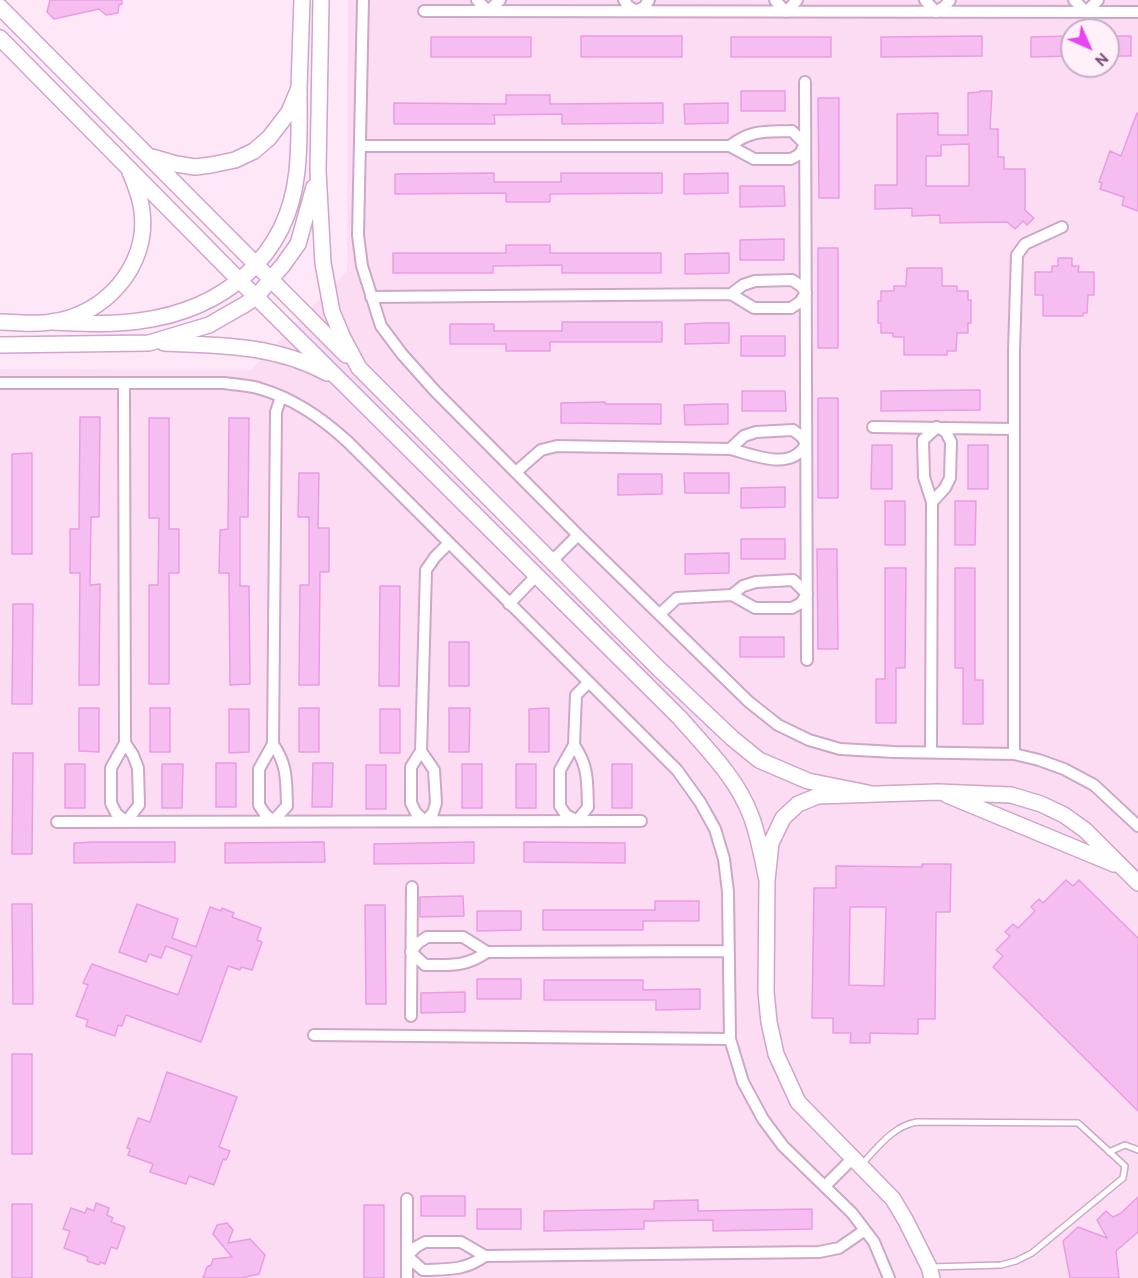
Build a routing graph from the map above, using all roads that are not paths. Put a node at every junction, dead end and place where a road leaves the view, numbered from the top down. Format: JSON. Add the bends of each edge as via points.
{"nodes":[{"id":1,"x":302,"y":0,"type":"edge"},
{"id":2,"x":321,"y":0,"type":"edge"},
{"id":3,"x":363,"y":0,"type":"edge"},
{"id":4,"x":477,"y":0,"type":"edge"},
{"id":5,"x":500,"y":0,"type":"edge"},
{"id":6,"x":624,"y":0,"type":"edge"},
{"id":7,"x":649,"y":0,"type":"edge"},
{"id":8,"x":775,"y":0,"type":"edge"},
{"id":9,"x":797,"y":0,"type":"edge"},
{"id":10,"x":925,"y":0,"type":"edge"},
{"id":11,"x":950,"y":0,"type":"edge"},
{"id":12,"x":1074,"y":0,"type":"edge"},
{"id":13,"x":1098,"y":0,"type":"edge"},
{"id":14,"x":0,"y":7,"type":"edge"},
{"id":15,"x":424,"y":11,"type":"dead end"},
{"id":16,"x":488,"y":11,"type":"junction"},
{"id":17,"x":636,"y":11,"type":"junction"},
{"id":18,"x":786,"y":12,"type":"junction"},
{"id":19,"x":936,"y":12,"type":"junction"},
{"id":20,"x":1086,"y":12,"type":"junction"},
{"id":21,"x":1138,"y":12,"type":"edge"},
{"id":22,"x":0,"y":38,"type":"edge"},
{"id":23,"x":805,"y":82,"type":"dead end"},
{"id":24,"x":77,"y":85,"type":"junction"},
{"id":25,"x":299,"y":88,"type":"junction"},
{"id":26,"x":62,"y":101,"type":"junction"},
{"id":27,"x":805,"y":144,"type":"junction"},
{"id":28,"x":361,"y":146,"type":"junction"},
{"id":29,"x":730,"y":146,"type":"junction"},
{"id":30,"x":148,"y":156,"type":"junction"},
{"id":31,"x":129,"y":169,"type":"junction"},
{"id":32,"x":318,"y":171,"type":"junction"},
{"id":33,"x":1062,"y":227,"type":"dead end"},
{"id":34,"x":257,"y":265,"type":"junction"},
{"id":35,"x":272,"y":280,"type":"junction"},
{"id":36,"x":240,"y":281,"type":"junction"},
{"id":37,"x":806,"y":293,"type":"junction"},
{"id":38,"x":731,"y":294,"type":"junction"},
{"id":39,"x":256,"y":297,"type":"junction"},
{"id":40,"x":371,"y":297,"type":"junction"},
{"id":41,"x":0,"y":322,"type":"edge"},
{"id":42,"x":52,"y":322,"type":"junction"},
{"id":43,"x":149,"y":343,"type":"junction"},
{"id":44,"x":0,"y":345,"type":"edge"},
{"id":45,"x":359,"y":368,"type":"junction"},
{"id":46,"x":342,"y":382,"type":"junction"},
{"id":47,"x":0,"y":383,"type":"edge"},
{"id":48,"x":124,"y":384,"type":"junction"},
{"id":49,"x":281,"y":396,"type":"junction"},
{"id":50,"x":937,"y":426,"type":"junction"},
{"id":51,"x":873,"y":427,"type":"dead end"},
{"id":52,"x":1014,"y":429,"type":"junction"},
{"id":53,"x":806,"y":444,"type":"junction"},
{"id":54,"x":730,"y":449,"type":"junction"},
{"id":55,"x":448,"y":457,"type":"junction"},
{"id":56,"x":516,"y":472,"type":"junction"},
{"id":57,"x":433,"y":473,"type":"junction"},
{"id":58,"x":932,"y":502,"type":"junction"},
{"id":59,"x":578,"y":535,"type":"junction"},
{"id":60,"x":449,"y":543,"type":"junction"},
{"id":61,"x":552,"y":561,"type":"junction"},
{"id":62,"x":536,"y":576,"type":"junction"},
{"id":63,"x":807,"y":594,"type":"junction"},
{"id":64,"x":732,"y":595,"type":"junction"},
{"id":65,"x":509,"y":603,"type":"junction"},
{"id":66,"x":660,"y":614,"type":"junction"},
{"id":67,"x":807,"y":660,"type":"dead end"},
{"id":68,"x":657,"y":667,"type":"junction"},
{"id":69,"x":642,"y":681,"type":"junction"},
{"id":70,"x":588,"y":683,"type":"junction"},
{"id":71,"x":125,"y":743,"type":"junction"},
{"id":72,"x":273,"y":744,"type":"junction"},
{"id":73,"x":574,"y":745,"type":"junction"},
{"id":74,"x":422,"y":751,"type":"junction"},
{"id":75,"x":931,"y":752,"type":"junction"},
{"id":76,"x":1014,"y":754,"type":"junction"},
{"id":77,"x":938,"y":792,"type":"junction"},
{"id":78,"x":868,"y":794,"type":"junction"},
{"id":79,"x":273,"y":821,"type":"junction"},
{"id":80,"x":425,"y":821,"type":"junction"},
{"id":81,"x":577,"y":821,"type":"junction"},
{"id":82,"x":640,"y":821,"type":"dead end"},
{"id":83,"x":57,"y":822,"type":"dead end"},
{"id":84,"x":126,"y":822,"type":"junction"},
{"id":85,"x":1138,"y":826,"type":"edge"},
{"id":86,"x":1122,"y":867,"type":"junction"},
{"id":87,"x":1137,"y":879,"type":"edge"},
{"id":88,"x":767,"y":880,"type":"junction"},
{"id":89,"x":412,"y":887,"type":"dead end"},
{"id":90,"x":488,"y":951,"type":"junction"},
{"id":91,"x":728,"y":951,"type":"junction"},
{"id":92,"x":411,"y":952,"type":"junction"},
{"id":93,"x":411,"y":1016,"type":"dead end"},
{"id":94,"x":314,"y":1035,"type":"dead end"},
{"id":95,"x":730,"y":1039,"type":"junction"},
{"id":96,"x":1138,"y":1150,"type":"edge"},
{"id":97,"x":1109,"y":1152,"type":"junction"},
{"id":98,"x":857,"y":1161,"type":"junction"},
{"id":99,"x":825,"y":1186,"type":"junction"},
{"id":100,"x":407,"y":1199,"type":"dead end"},
{"id":101,"x":865,"y":1230,"type":"junction"},
{"id":102,"x":407,"y":1256,"type":"junction"},
{"id":103,"x":486,"y":1256,"type":"junction"},
{"id":104,"x":930,"y":1273,"type":"edge"},
{"id":105,"x":407,"y":1278,"type":"edge"},
{"id":106,"x":889,"y":1278,"type":"edge"}],
"edges":[{"from":1,"to":25,"type":"main road"},
{"from":2,"to":32,"type":"main road"},
{"from":3,"to":28,"type":"street"},
{"from":4,"to":16,"type":"street"},
{"from":5,"to":16,"type":"street"},
{"from":6,"to":17,"type":"street"},
{"from":7,"to":17,"type":"street"},
{"from":8,"to":18,"type":"street"},
{"from":9,"to":18,"type":"street"},
{"from":10,"to":19,"type":"street"},
{"from":11,"to":19,"type":"street"},
{"from":12,"to":20,"type":"street"},
{"from":13,"to":20,"type":"street"},
{"from":14,"to":24,"type":"main road"},
{"from":15,"to":16,"type":"street"},
{"from":16,"to":17,"type":"street"},
{"from":17,"to":18,"type":"street"},
{"from":18,"to":19,"type":"street"},
{"from":19,"to":20,"type":"street"},
{"from":20,"to":21,"type":"street"},
{"from":22,"to":26,"type":"main road"},
{"from":23,"to":27,"type":"street"},
{"from":24,"to":26,"type":"main road"},
{"from":24,"to":30,"type":"main road"},
{"from":25,"to":30,"type":"main road","via":[[280,126],[254,151],[235,160],[195,167]]},
{"from":25,"to":34,"type":"main road","via":[[297,172],[289,207],[271,246]]},
{"from":26,"to":31,"type":"main road"},
{"from":27,"to":29,"type":"street","via":[[792,131],[755,133]]},
{"from":27,"to":29,"type":"street","via":[[800,154],[791,159],[754,159]]},
{"from":27,"to":37,"type":"street"},
{"from":28,"to":29,"type":"street"},
{"from":28,"to":40,"type":"street","via":[[358,235]]},
{"from":30,"to":34,"type":"main road"},
{"from":31,"to":36,"type":"main road"},
{"from":31,"to":42,"type":"main road","via":[[142,212],[139,247],[133,264],[116,290],[93,307]]},
{"from":32,"to":35,"type":"main road","via":[[298,244]]},
{"from":32,"to":45,"type":"main road","via":[[326,286],[332,312]]},
{"from":33,"to":52,"type":"street","via":[[1025,244],[1017,255]]},
{"from":34,"to":35,"type":"main road"},
{"from":34,"to":36,"type":"main road"},
{"from":35,"to":39,"type":"main road"},
{"from":35,"to":45,"type":"main road"},
{"from":36,"to":39,"type":"main road"},
{"from":36,"to":42,"type":"main road","via":[[197,306],[139,321]]},
{"from":37,"to":38,"type":"street","via":[[792,280],[755,281]]},
{"from":37,"to":38,"type":"street","via":[[791,308],[754,308]]},
{"from":37,"to":53,"type":"street"},
{"from":38,"to":40,"type":"street"},
{"from":39,"to":43,"type":"main road","via":[[209,325]]},
{"from":39,"to":46,"type":"main road"},
{"from":40,"to":56,"type":"street","via":[[381,326],[402,354]]},
{"from":41,"to":42,"type":"main road"},
{"from":43,"to":44,"type":"main road"},
{"from":43,"to":46,"type":"main road","via":[[255,348],[311,365]]},
{"from":45,"to":55,"type":"main road"},
{"from":46,"to":57,"type":"main road"},
{"from":47,"to":48,"type":"street"},
{"from":48,"to":49,"type":"street","via":[[224,383],[260,388]]},
{"from":48,"to":71,"type":"street"},
{"from":49,"to":60,"type":"street","via":[[327,422]]},
{"from":49,"to":72,"type":"street","via":[[276,412]]},
{"from":50,"to":51,"type":"street"},
{"from":50,"to":52,"type":"street"},
{"from":50,"to":58,"type":"street","via":[[923,440],[924,477]]},
{"from":50,"to":58,"type":"street","via":[[951,442],[950,478]]},
{"from":52,"to":76,"type":"street"},
{"from":53,"to":54,"type":"street","via":[[792,458],[755,458]]},
{"from":53,"to":54,"type":"street","via":[[793,430],[756,432],[744,436]]},
{"from":53,"to":63,"type":"street"},
{"from":54,"to":56,"type":"street","via":[[557,446],[540,450]]},
{"from":55,"to":57,"type":"main road"},
{"from":55,"to":61,"type":"main road"},
{"from":56,"to":59,"type":"street"},
{"from":57,"to":62,"type":"main road"},
{"from":58,"to":75,"type":"street"},
{"from":59,"to":61,"type":"street"},
{"from":59,"to":66,"type":"street"},
{"from":60,"to":65,"type":"street"},
{"from":60,"to":74,"type":"street","via":[[426,570]]},
{"from":61,"to":68,"type":"main road"},
{"from":62,"to":65,"type":"street"},
{"from":62,"to":69,"type":"main road"},
{"from":63,"to":64,"type":"street","via":[[792,608],[755,608]]},
{"from":63,"to":64,"type":"street","via":[[793,580],[756,582]]},
{"from":63,"to":67,"type":"street"},
{"from":64,"to":66,"type":"street","via":[[677,598]]},
{"from":65,"to":70,"type":"street"},
{"from":66,"to":75,"type":"street","via":[[749,702],[778,725],[840,749]]},
{"from":68,"to":69,"type":"main road"},
{"from":68,"to":78,"type":"main road","via":[[759,760],[808,781]]},
{"from":69,"to":88,"type":"main road","via":[[720,763],[738,790],[758,837]]},
{"from":70,"to":73,"type":"street","via":[[576,695]]},
{"from":70,"to":91,"type":"street","via":[[677,770],[715,829],[728,892]]},
{"from":71,"to":84,"type":"street","via":[[138,768],[139,805]]},
{"from":71,"to":84,"type":"street","via":[[111,768],[111,804]]},
{"from":72,"to":79,"type":"street","via":[[286,769],[287,806]]},
{"from":72,"to":79,"type":"street","via":[[259,769],[259,805]]},
{"from":73,"to":81,"type":"street","via":[[587,770],[588,807]]},
{"from":73,"to":81,"type":"street","via":[[560,770],[560,806]]},
{"from":74,"to":80,"type":"street","via":[[434,770],[436,803]]},
{"from":74,"to":80,"type":"street","via":[[411,767],[411,803]]},
{"from":75,"to":76,"type":"street"},
{"from":76,"to":85,"type":"street","via":[[1064,769],[1094,785]]},
{"from":77,"to":78,"type":"main road"},
{"from":77,"to":86,"type":"main road"},
{"from":77,"to":86,"type":"main road","via":[[1011,795],[1041,804],[1085,830]]},
{"from":78,"to":88,"type":"main road","via":[[818,796],[798,804],[783,818],[771,843]]},
{"from":79,"to":80,"type":"street"},
{"from":79,"to":84,"type":"street"},
{"from":80,"to":81,"type":"street"},
{"from":81,"to":82,"type":"street"},
{"from":83,"to":84,"type":"street"},
{"from":86,"to":87,"type":"main road"},
{"from":88,"to":98,"type":"main road","via":[[766,992],[776,1054],[798,1102]]},
{"from":89,"to":92,"type":"street"},
{"from":90,"to":91,"type":"street"},
{"from":90,"to":92,"type":"street","via":[[462,964],[425,965]]},
{"from":90,"to":92,"type":"street","via":[[463,937],[427,937]]},
{"from":91,"to":95,"type":"street"},
{"from":92,"to":93,"type":"street"},
{"from":94,"to":95,"type":"street"},
{"from":95,"to":99,"type":"street","via":[[743,1082],[763,1119],[783,1146]]},
{"from":96,"to":97,"type":"lane","via":[[1125,1145]]},
{"from":97,"to":98,"type":"lane","via":[[1077,1123],[917,1122],[897,1129]]},
{"from":97,"to":104,"type":"lane","via":[[1125,1166],[1123,1178],[1032,1253],[1001,1265]]},
{"from":98,"to":99,"type":"street"},
{"from":98,"to":104,"type":"main road","via":[[893,1199]]},
{"from":99,"to":101,"type":"street"},
{"from":100,"to":102,"type":"street"},
{"from":101,"to":103,"type":"street","via":[[838,1248],[819,1252]]},
{"from":101,"to":106,"type":"street"},
{"from":102,"to":103,"type":"street","via":[[423,1270],[460,1269]]},
{"from":102,"to":103,"type":"street","via":[[425,1242],[461,1242]]},
{"from":102,"to":105,"type":"street"}]}
